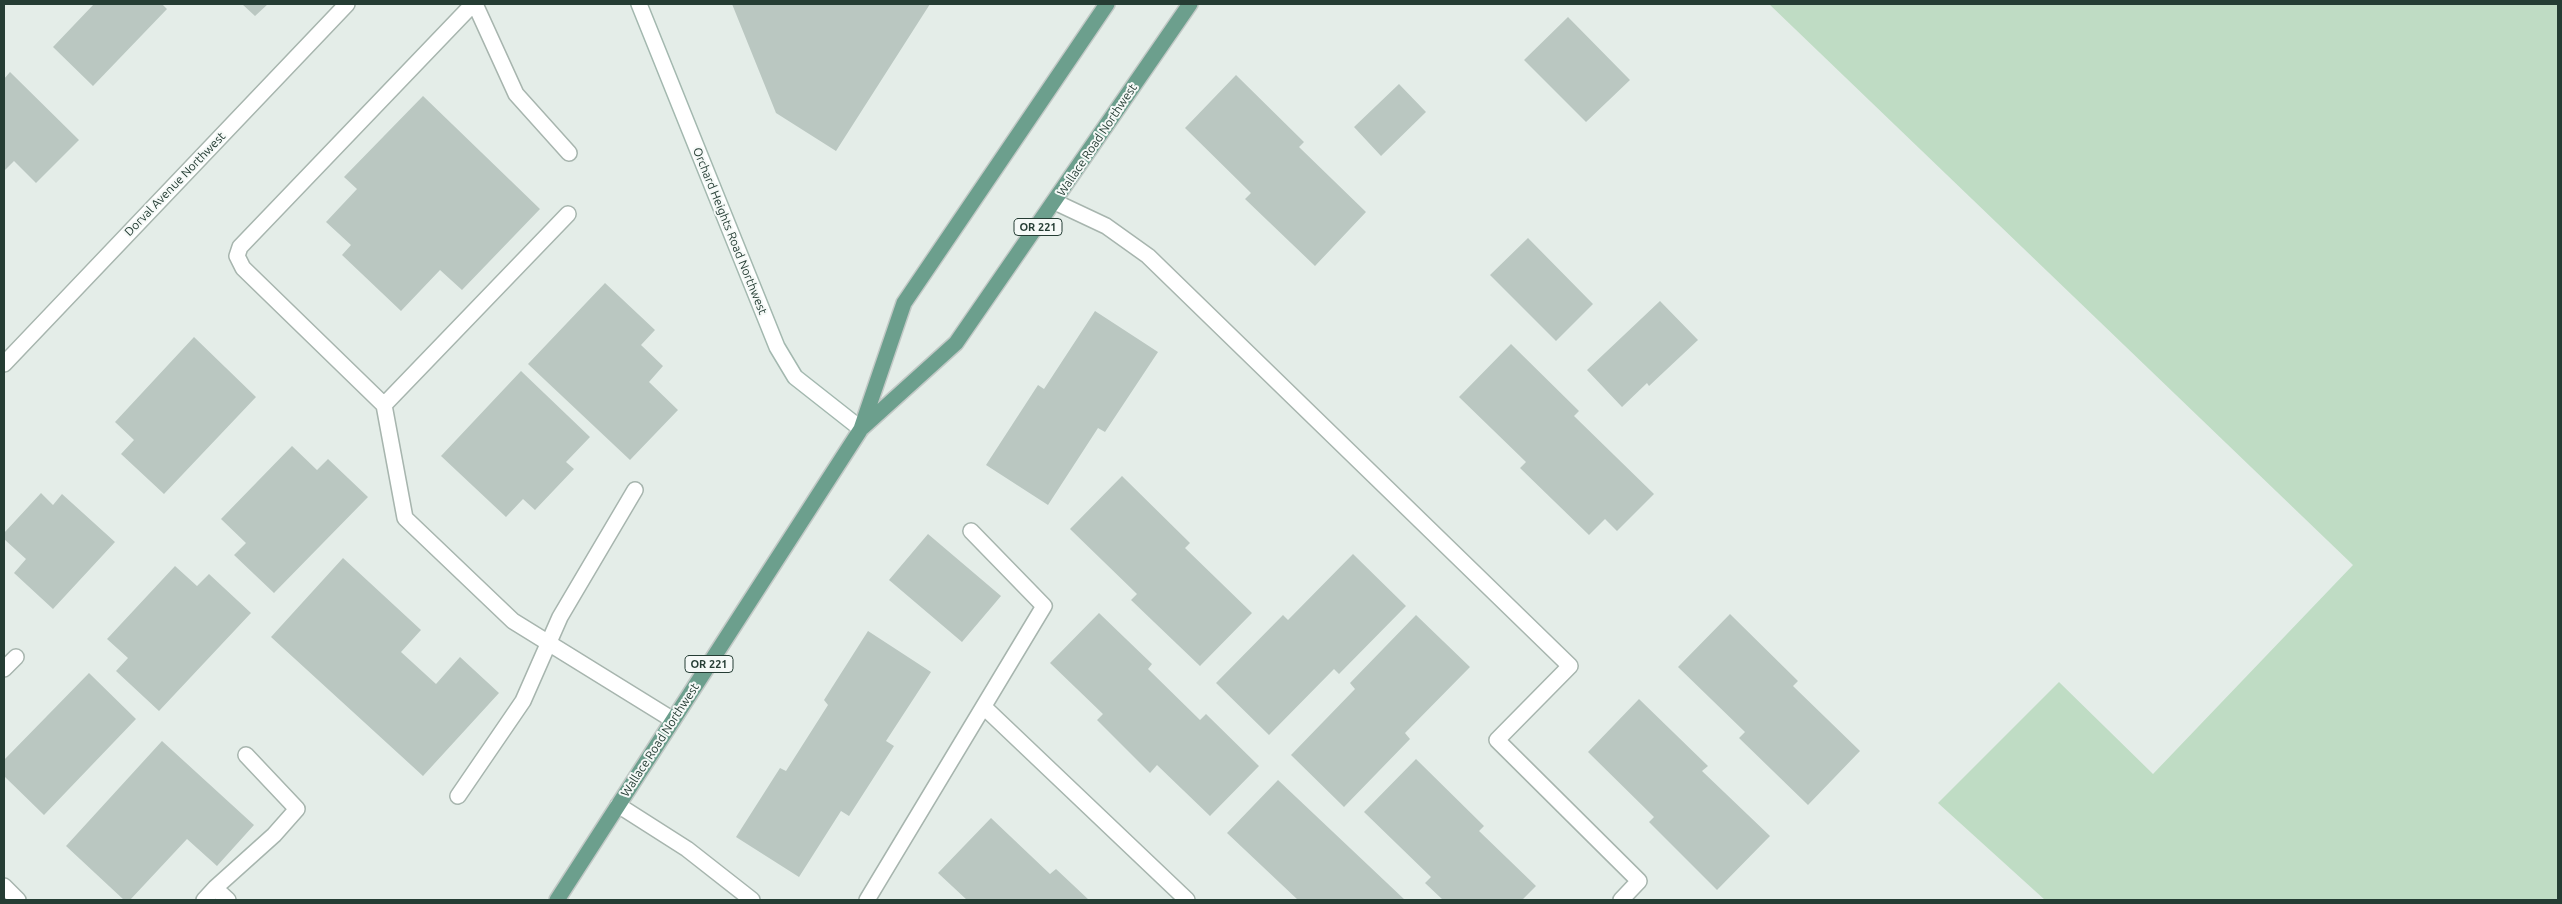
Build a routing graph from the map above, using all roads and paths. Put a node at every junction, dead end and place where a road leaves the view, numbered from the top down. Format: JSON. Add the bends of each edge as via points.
{"nodes":[{"id":1,"x":346,"y":4,"type":"edge"},
{"id":2,"x":474,"y":4,"type":"edge"},
{"id":3,"x":639,"y":4,"type":"edge"},
{"id":4,"x":1108,"y":4,"type":"edge"},
{"id":5,"x":1190,"y":4,"type":"edge"},
{"id":6,"x":568,"y":153,"type":"dead end"},
{"id":7,"x":1055,"y":202,"type":"junction"},
{"id":8,"x":568,"y":214,"type":"dead end"},
{"id":9,"x":4,"y":364,"type":"edge"},
{"id":10,"x":384,"y":405,"type":"junction"},
{"id":11,"x":861,"y":429,"type":"junction"},
{"id":12,"x":635,"y":490,"type":"dead end"},
{"id":13,"x":972,"y":531,"type":"dead end"},
{"id":14,"x":550,"y":643,"type":"junction"},
{"id":15,"x":16,"y":657,"type":"dead end"},
{"id":16,"x":4,"y":669,"type":"edge"},
{"id":17,"x":984,"y":707,"type":"junction"},
{"id":18,"x":673,"y":720,"type":"junction"},
{"id":19,"x":246,"y":755,"type":"dead end"},
{"id":20,"x":458,"y":796,"type":"dead end"},
{"id":21,"x":618,"y":805,"type":"junction"},
{"id":22,"x":4,"y":886,"type":"edge"},
{"id":23,"x":215,"y":888,"type":"junction"},
{"id":24,"x":18,"y":900,"type":"edge"},
{"id":25,"x":204,"y":900,"type":"edge"},
{"id":26,"x":228,"y":900,"type":"edge"},
{"id":27,"x":556,"y":900,"type":"edge"},
{"id":28,"x":752,"y":900,"type":"edge"},
{"id":29,"x":867,"y":900,"type":"edge"},
{"id":30,"x":1187,"y":900,"type":"edge"},
{"id":31,"x":1621,"y":900,"type":"edge"}],
"edges":[{"from":1,"to":9,"type":"street","name":"Dorval Avenue Northwest"},
{"from":2,"to":6,"type":"street","via":[[516,94]]},
{"from":2,"to":10,"type":"street","via":[[240,247],[237,256],[243,268]]},
{"from":3,"to":11,"type":"street","name":"Orchard Heights Road Northwest","via":[[777,347],[795,377]]},
{"from":4,"to":11,"type":"main road","name":"Wallace Road Northwest","number":"OR 221","via":[[904,303]]},
{"from":5,"to":7,"type":"main road","name":"Wallace Road Northwest","number":"OR 221"},
{"from":7,"to":11,"type":"main road","name":"Wallace Road Northwest","number":"OR 221","via":[[956,343]]},
{"from":7,"to":31,"type":"street","via":[[1106,226],[1148,256],[1570,666],[1497,740],[1639,881]]},
{"from":8,"to":10,"type":"street"},
{"from":10,"to":14,"type":"street","via":[[405,518],[513,621]]},
{"from":11,"to":18,"type":"main road","name":"Wallace Road Northwest","number":"OR 221"},
{"from":12,"to":14,"type":"street","via":[[560,617]]},
{"from":13,"to":17,"type":"street","via":[[1044,606]]},
{"from":14,"to":18,"type":"street"},
{"from":14,"to":20,"type":"street","via":[[523,701]]},
{"from":15,"to":16,"type":"street"},
{"from":17,"to":29,"type":"street"},
{"from":17,"to":30,"type":"street"},
{"from":18,"to":21,"type":"main road","name":"Wallace Road Northwest","number":"OR 221"},
{"from":19,"to":23,"type":"street","via":[[297,809],[274,835]]},
{"from":21,"to":27,"type":"main road","name":"Wallace Road Northwest","number":"OR 221"},
{"from":21,"to":28,"type":"street","via":[[687,849]]},
{"from":22,"to":24,"type":"street"},
{"from":23,"to":25,"type":"street"},
{"from":23,"to":26,"type":"street"}]}
